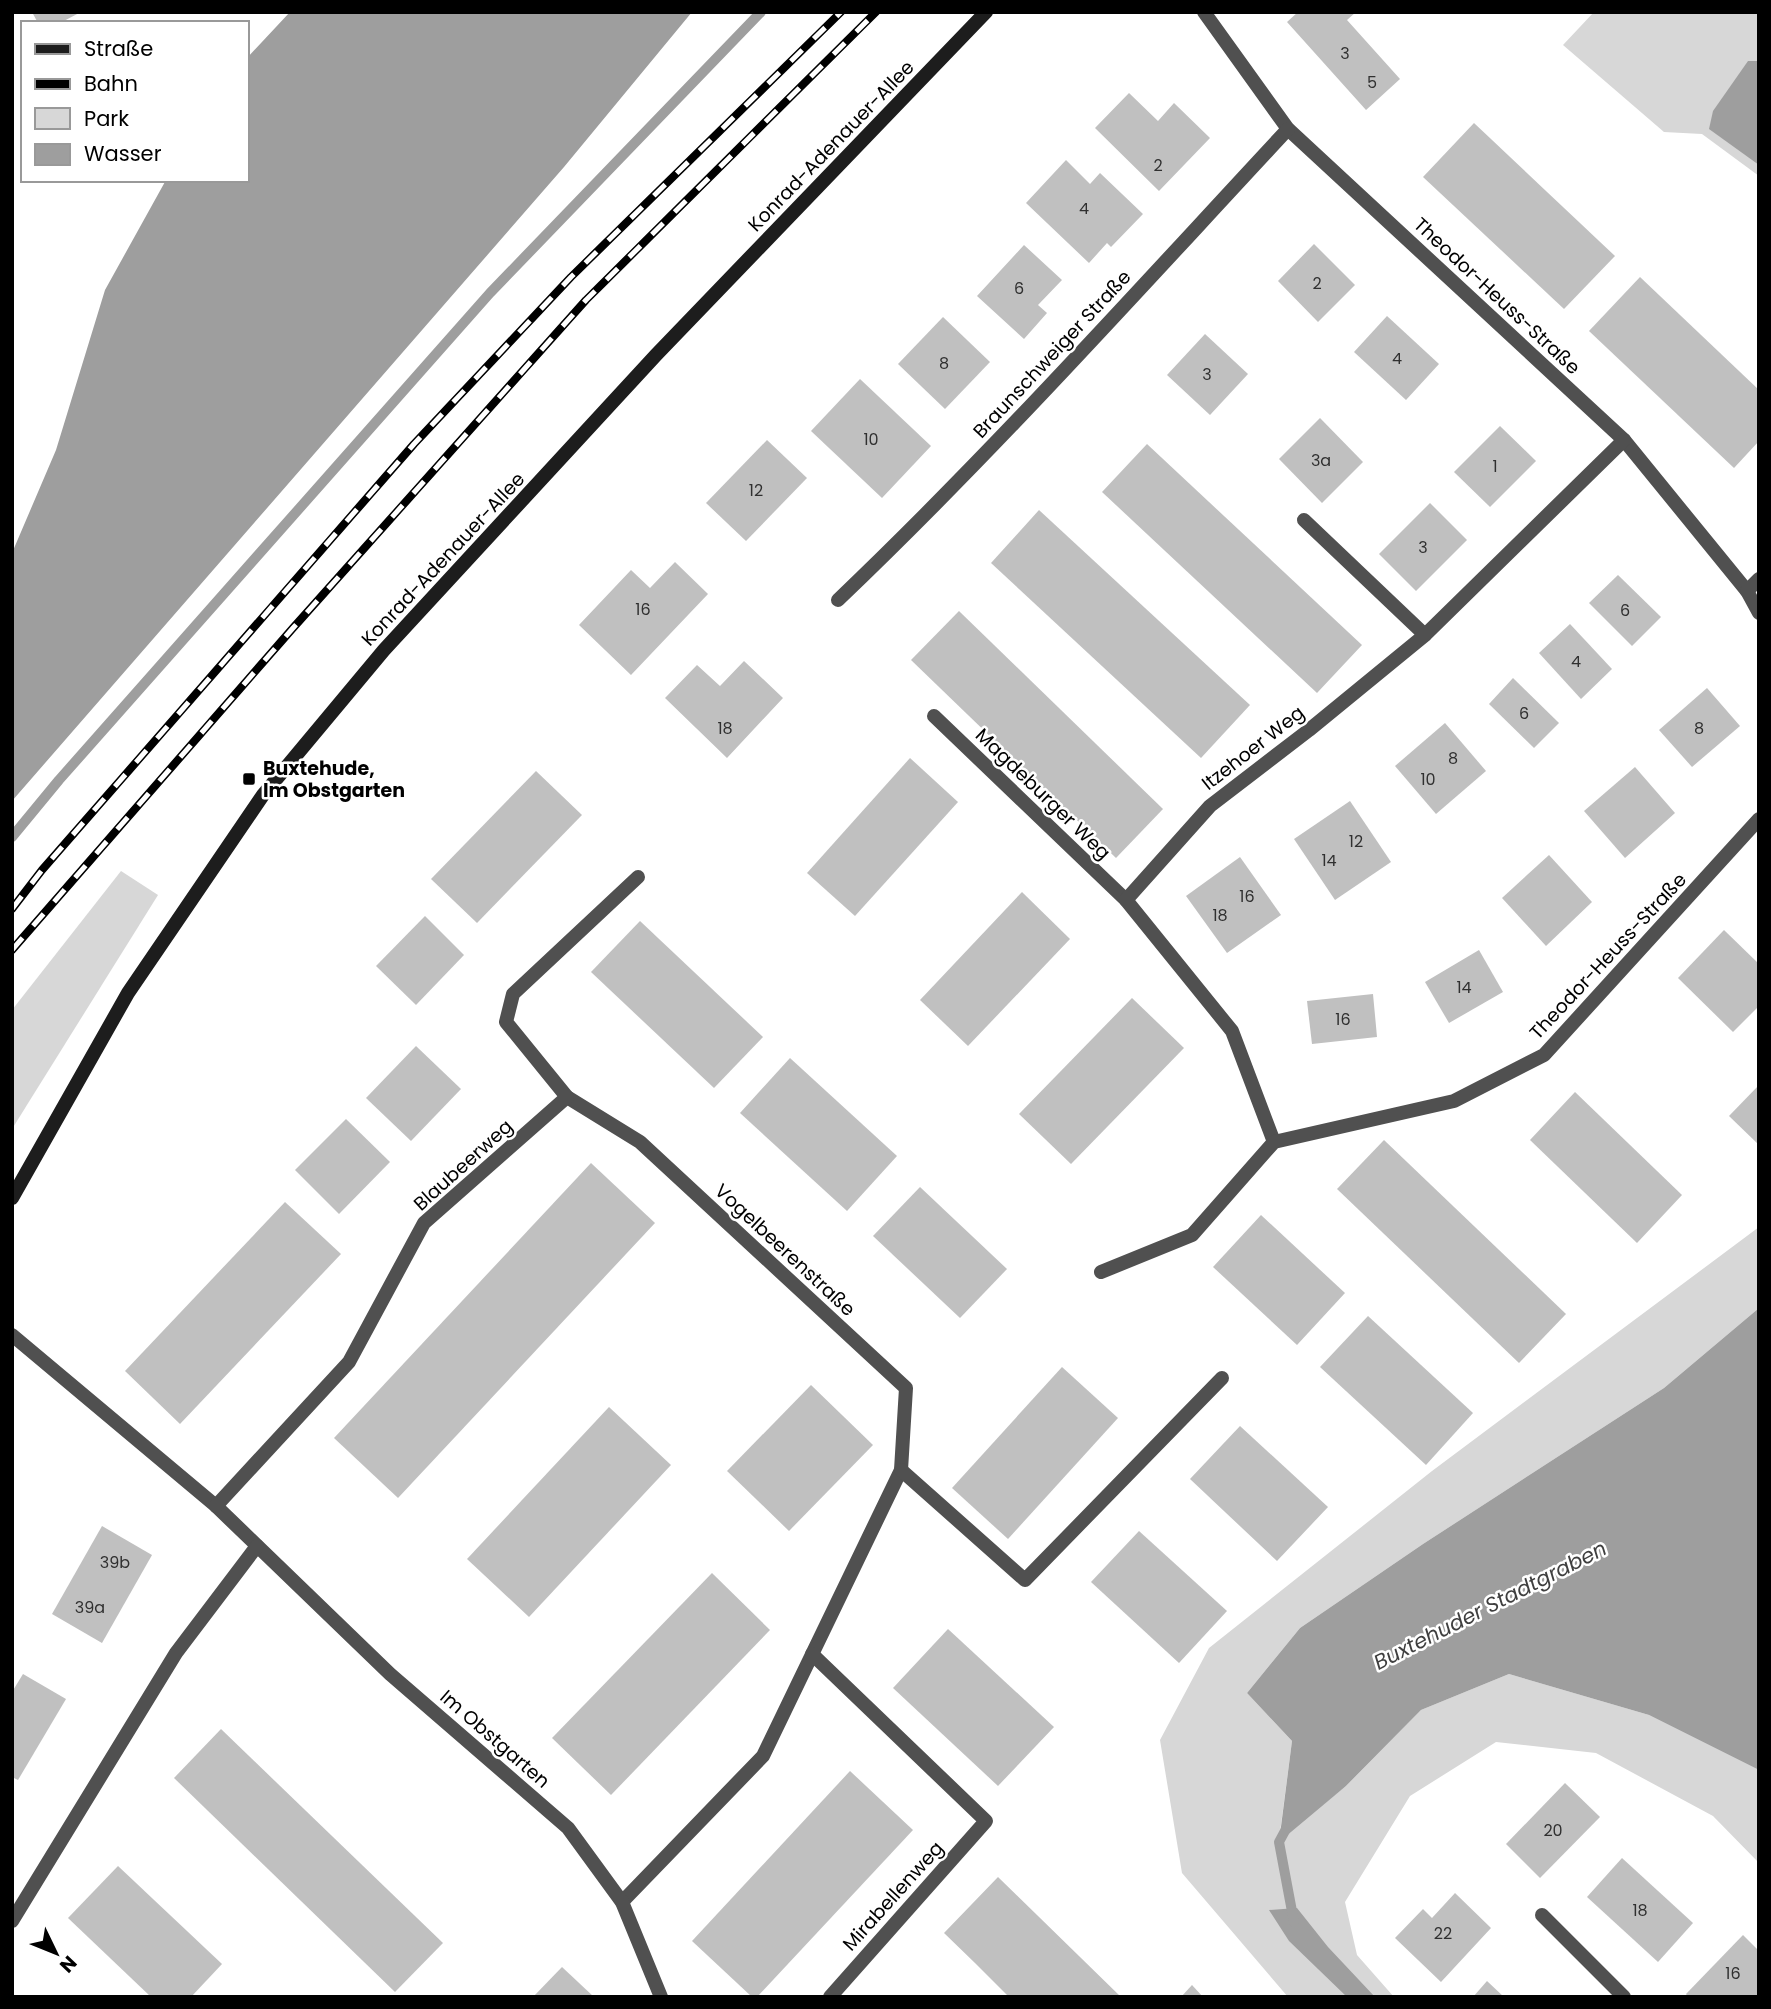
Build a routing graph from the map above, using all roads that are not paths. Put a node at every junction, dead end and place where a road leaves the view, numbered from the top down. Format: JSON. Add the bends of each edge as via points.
{"nodes":[{"id":1,"x":986,"y":12,"type":"edge"},
{"id":2,"x":1204,"y":12,"type":"edge"},
{"id":3,"x":1288,"y":129,"type":"junction"},
{"id":4,"x":1624,"y":440,"type":"junction"},
{"id":5,"x":1304,"y":520,"type":"dead end"},
{"id":6,"x":1759,"y":579,"type":"edge"},
{"id":7,"x":1747,"y":591,"type":"junction"},
{"id":8,"x":838,"y":600,"type":"dead end"},
{"id":9,"x":1759,"y":613,"type":"edge"},
{"id":10,"x":1425,"y":635,"type":"junction"},
{"id":11,"x":934,"y":716,"type":"dead end"},
{"id":12,"x":1759,"y":819,"type":"edge"},
{"id":13,"x":638,"y":877,"type":"dead end"},
{"id":14,"x":1126,"y":900,"type":"junction"},
{"id":15,"x":568,"y":1097,"type":"junction"},
{"id":16,"x":1274,"y":1142,"type":"junction"},
{"id":17,"x":12,"y":1198,"type":"edge"},
{"id":18,"x":1101,"y":1272,"type":"dead end"},
{"id":19,"x":12,"y":1335,"type":"edge"},
{"id":20,"x":1222,"y":1378,"type":"dead end"},
{"id":21,"x":901,"y":1470,"type":"junction"},
{"id":22,"x":216,"y":1506,"type":"junction"},
{"id":23,"x":257,"y":1546,"type":"junction"},
{"id":24,"x":812,"y":1654,"type":"junction"},
{"id":25,"x":622,"y":1902,"type":"junction"},
{"id":26,"x":1542,"y":1914,"type":"dead end"},
{"id":27,"x":12,"y":1921,"type":"edge"},
{"id":28,"x":661,"y":1997,"type":"edge"},
{"id":29,"x":830,"y":1997,"type":"edge"},
{"id":30,"x":1624,"y":1997,"type":"edge"}],
"edges":[{"from":1,"to":17,"type":"street","name":"Konrad-Adenauer-Allee","via":[[384,650],[272,785],[128,993]]},
{"from":2,"to":3,"type":"street","name":"Theodor-Heuss-Straße"},
{"from":3,"to":4,"type":"street","name":"Theodor-Heuss-Straße"},
{"from":3,"to":8,"type":"street","name":"Braunschweiger Straße","via":[[1006,433]]},
{"from":4,"to":7,"type":"street","name":"Theodor-Heuss-Straße"},
{"from":4,"to":10,"type":"street","name":"Itzehoer Weg"},
{"from":5,"to":10,"type":"street"},
{"from":6,"to":7,"type":"street"},
{"from":7,"to":9,"type":"street","name":"Theodor-Heuss-Straße"},
{"from":10,"to":14,"type":"street","name":"Itzehoer Weg","via":[[1210,806]]},
{"from":11,"to":14,"type":"street","name":"Magdeburger Weg"},
{"from":12,"to":16,"type":"street","name":"Theodor-Heuss-Straße","via":[[1544,1055],[1454,1101]]},
{"from":13,"to":15,"type":"street","via":[[513,994],[506,1022]]},
{"from":14,"to":16,"type":"street","via":[[1232,1031]]},
{"from":15,"to":21,"type":"street","name":"Vogelbeerenstraße","via":[[640,1142],[906,1388]]},
{"from":15,"to":22,"type":"street","name":"Blaubeerweg","via":[[424,1223],[349,1362]]},
{"from":16,"to":18,"type":"street","via":[[1192,1236]]},
{"from":19,"to":22,"type":"street","name":"Im Obstgarten"},
{"from":20,"to":21,"type":"street","via":[[1025,1580]]},
{"from":21,"to":24,"type":"street","name":"Vogelbeerenstraße"},
{"from":22,"to":23,"type":"street","name":"Im Obstgarten"},
{"from":23,"to":25,"type":"street","name":"Im Obstgarten","via":[[390,1674],[569,1828]]},
{"from":23,"to":27,"type":"street","via":[[176,1653]]},
{"from":24,"to":25,"type":"street","name":"Vogelbeerenstraße","via":[[763,1756]]},
{"from":24,"to":29,"type":"street","name":"Mirabellenweg","via":[[986,1821]]},
{"from":25,"to":28,"type":"street","name":"Im Obstgarten"},
{"from":26,"to":30,"type":"street"}]}
